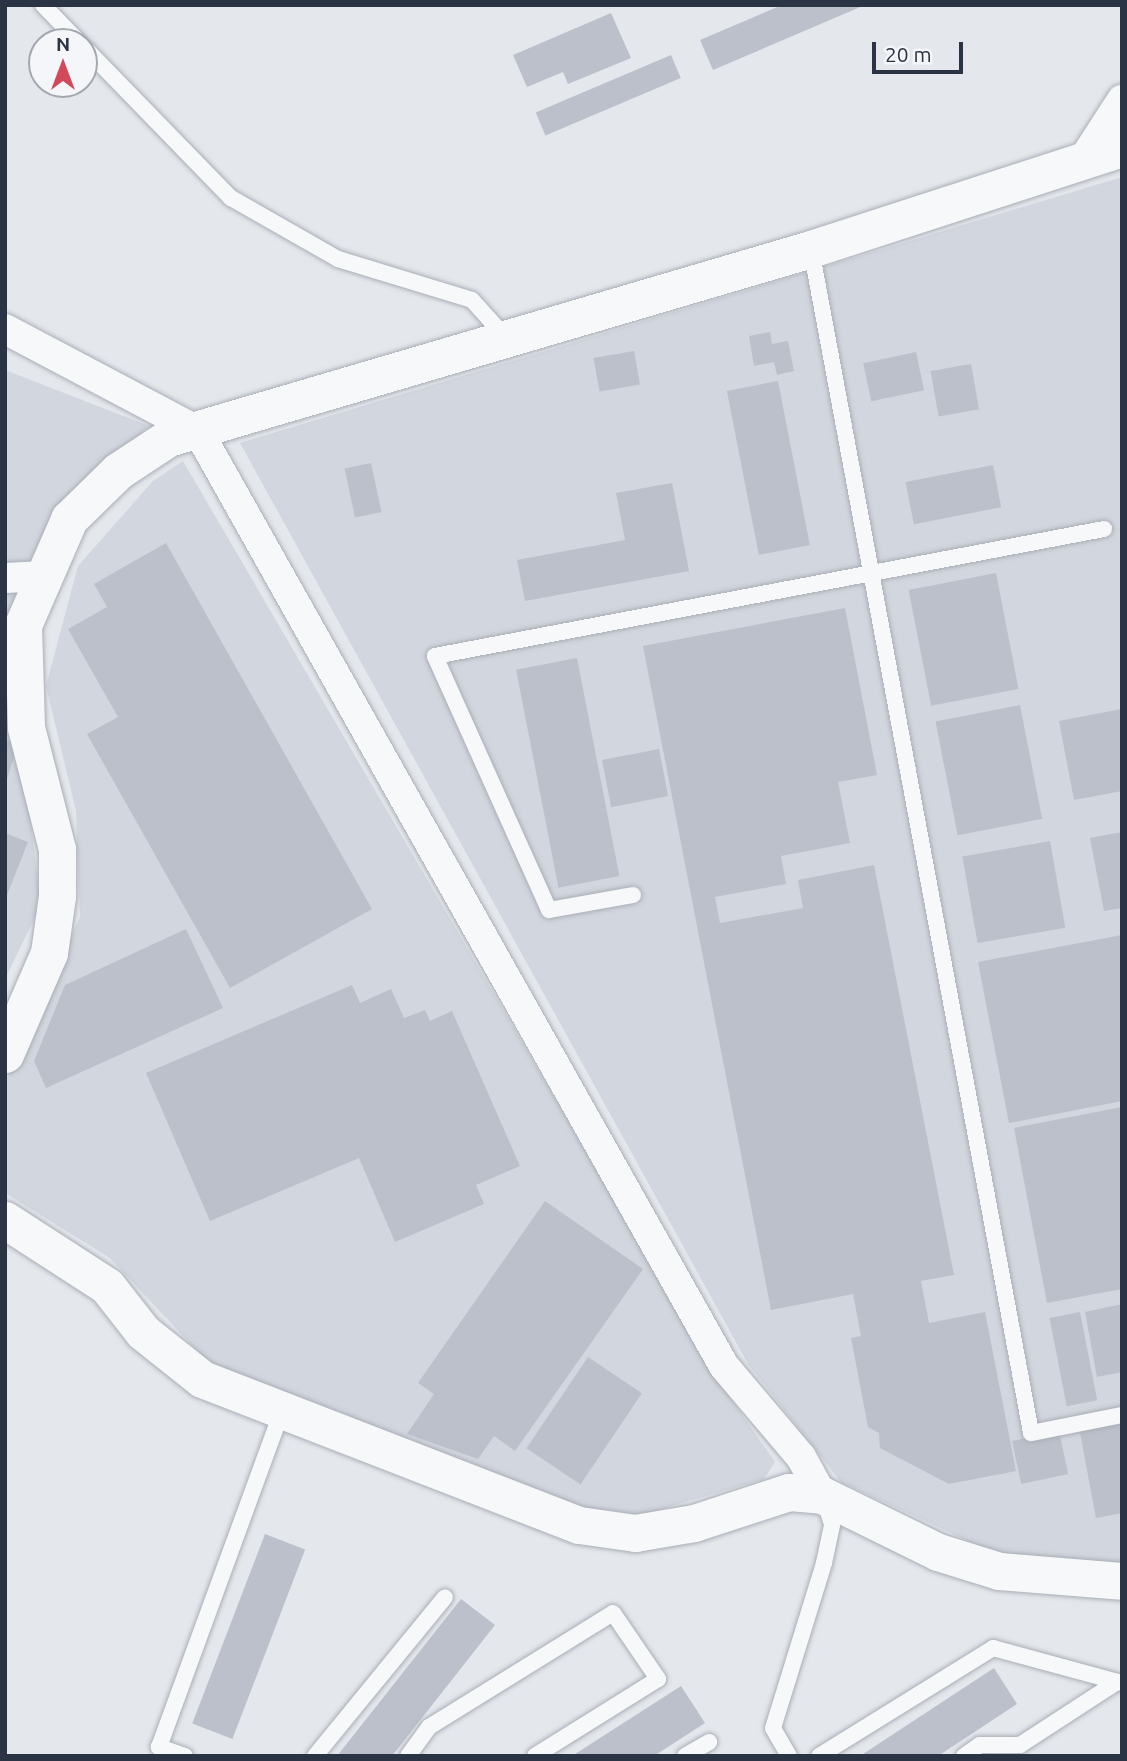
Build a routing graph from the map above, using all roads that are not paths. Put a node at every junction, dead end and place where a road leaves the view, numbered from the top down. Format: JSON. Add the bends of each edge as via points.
{"nodes":[{"id":1,"x":43,"y":5,"type":"edge"},
{"id":2,"x":65,"y":28,"type":"edge"},
{"id":3,"x":98,"y":61,"type":"edge"},
{"id":4,"x":1122,"y":100,"type":"edge"},
{"id":5,"x":1122,"y":148,"type":"edge"},
{"id":6,"x":1083,"y":160,"type":"junction"},
{"id":7,"x":811,"y":249,"type":"junction"},
{"id":8,"x":5,"y":329,"type":"edge"},
{"id":9,"x":507,"y":339,"type":"junction"},
{"id":10,"x":198,"y":431,"type":"junction"},
{"id":11,"x":1104,"y":529,"type":"dead end"},
{"id":12,"x":871,"y":573,"type":"junction"},
{"id":13,"x":45,"y":576,"type":"junction"},
{"id":14,"x":5,"y":578,"type":"edge"},
{"id":15,"x":633,"y":895,"type":"dead end"},
{"id":16,"x":5,"y":1054,"type":"edge"},
{"id":17,"x":5,"y":1220,"type":"edge"},
{"id":18,"x":282,"y":1410,"type":"junction"},
{"id":19,"x":1122,"y":1415,"type":"edge"},
{"id":20,"x":822,"y":1495,"type":"junction"},
{"id":21,"x":1122,"y":1581,"type":"edge"},
{"id":22,"x":445,"y":1597,"type":"dead end"},
{"id":23,"x":1119,"y":1682,"type":"edge"},
{"id":24,"x":709,"y":1741,"type":"dead end"},
{"id":25,"x":185,"y":1756,"type":"edge"},
{"id":26,"x":315,"y":1756,"type":"edge"},
{"id":27,"x":408,"y":1756,"type":"edge"},
{"id":28,"x":535,"y":1756,"type":"edge"},
{"id":29,"x":685,"y":1756,"type":"edge"},
{"id":30,"x":789,"y":1756,"type":"edge"},
{"id":31,"x":819,"y":1756,"type":"edge"},
{"id":32,"x":964,"y":1756,"type":"edge"}],
"edges":[{"from":1,"to":2,"type":"lane"},
{"from":3,"to":9,"type":"lane","via":[[231,198],[338,259],[472,300]]},
{"from":4,"to":6,"type":"street"},
{"from":5,"to":6,"type":"street"},
{"from":6,"to":7,"type":"street"},
{"from":7,"to":9,"type":"street"},
{"from":7,"to":12,"type":"lane"},
{"from":8,"to":10,"type":"street"},
{"from":9,"to":10,"type":"street"},
{"from":10,"to":13,"type":"street","via":[[169,438],[118,471],[69,519]]},
{"from":10,"to":20,"type":"street","via":[[724,1366],[801,1457]]},
{"from":11,"to":12,"type":"lane"},
{"from":12,"to":15,"type":"lane","via":[[435,656],[549,910]]},
{"from":12,"to":19,"type":"lane","via":[[1031,1433]]},
{"from":13,"to":14,"type":"street"},
{"from":13,"to":16,"type":"street","via":[[23,625],[23,682],[26,727],[57,849],[57,896],[49,953]]},
{"from":17,"to":18,"type":"street","via":[[107,1286],[143,1332],[202,1379]]},
{"from":18,"to":20,"type":"street","via":[[579,1525],[635,1532],[694,1522],[789,1492]]},
{"from":18,"to":25,"type":"lane","via":[[159,1746]]},
{"from":20,"to":21,"type":"street","via":[[938,1552],[999,1571]]},
{"from":20,"to":30,"type":"lane","via":[[832,1524],[824,1563],[773,1728]]},
{"from":22,"to":26,"type":"lane"},
{"from":23,"to":31,"type":"lane","via":[[993,1648]]},
{"from":23,"to":32,"type":"lane","via":[[1020,1745],[980,1745]]},
{"from":24,"to":29,"type":"lane"},
{"from":27,"to":28,"type":"lane","via":[[429,1727],[613,1614],[658,1679]]}]}
